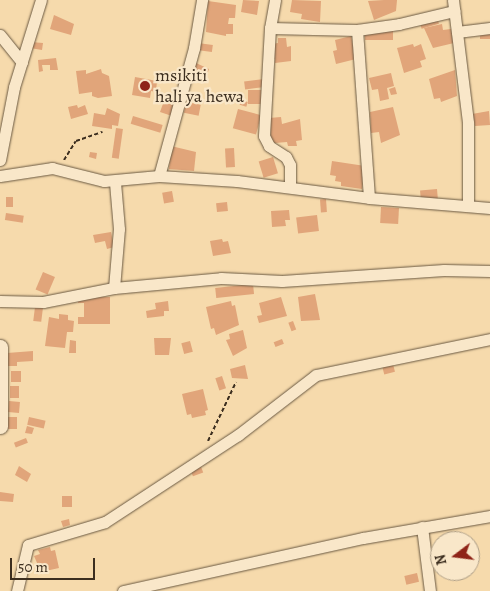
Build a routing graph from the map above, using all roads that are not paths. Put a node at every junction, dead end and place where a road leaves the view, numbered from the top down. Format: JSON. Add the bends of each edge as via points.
{"nodes":[{"id":1,"x":41,"y":0,"type":"edge"},
{"id":2,"x":202,"y":0,"type":"edge"},
{"id":3,"x":276,"y":0,"type":"edge"},
{"id":4,"x":454,"y":5,"type":"edge"},
{"id":5,"x":270,"y":28,"type":"junction"},
{"id":6,"x":490,"y":28,"type":"edge"},
{"id":7,"x":357,"y":30,"type":"junction"},
{"id":8,"x":457,"y":32,"type":"junction"},
{"id":9,"x":0,"y":35,"type":"edge"},
{"id":10,"x":22,"y":62,"type":"junction"},
{"id":11,"x":0,"y":160,"type":"edge"},
{"id":12,"x":0,"y":165,"type":"edge"},
{"id":13,"x":0,"y":176,"type":"edge"},
{"id":14,"x":159,"y":176,"type":"junction"},
{"id":15,"x":115,"y":182,"type":"junction"},
{"id":16,"x":290,"y":187,"type":"junction"},
{"id":17,"x":370,"y":198,"type":"junction"},
{"id":18,"x":468,"y":206,"type":"junction"},
{"id":19,"x":490,"y":208,"type":"edge"},
{"id":20,"x":490,"y":271,"type":"edge"},
{"id":21,"x":114,"y":288,"type":"junction"},
{"id":22,"x":0,"y":301,"type":"edge"},
{"id":23,"x":490,"y":339,"type":"edge"},
{"id":24,"x":0,"y":347,"type":"edge"},
{"id":25,"x":0,"y":426,"type":"edge"},
{"id":26,"x":490,"y":516,"type":"edge"},
{"id":27,"x":422,"y":527,"type":"junction"},
{"id":28,"x":17,"y":591,"type":"edge"},
{"id":29,"x":123,"y":591,"type":"edge"},
{"id":30,"x":430,"y":591,"type":"edge"}],
"edges":[{"from":1,"to":10,"type":"street"},
{"from":2,"to":14,"type":"street","via":[[194,48]]},
{"from":3,"to":5,"type":"street"},
{"from":4,"to":7,"type":"street","via":[[399,24]]},
{"from":4,"to":8,"type":"street"},
{"from":5,"to":7,"type":"street"},
{"from":5,"to":16,"type":"street","via":[[264,136],[269,146],[286,158]]},
{"from":6,"to":8,"type":"street"},
{"from":7,"to":17,"type":"street"},
{"from":8,"to":18,"type":"street","via":[[468,123]]},
{"from":9,"to":10,"type":"street"},
{"from":10,"to":11,"type":"street"},
{"from":12,"to":13,"type":"street"},
{"from":13,"to":15,"type":"street","via":[[61,169],[87,178]]},
{"from":14,"to":15,"type":"street"},
{"from":14,"to":16,"type":"street"},
{"from":15,"to":21,"type":"street","via":[[119,229]]},
{"from":16,"to":17,"type":"street"},
{"from":17,"to":18,"type":"street"},
{"from":18,"to":19,"type":"street"},
{"from":20,"to":21,"type":"street","via":[[444,270],[282,281],[221,278]]},
{"from":21,"to":22,"type":"street","via":[[44,302]]},
{"from":23,"to":28,"type":"street","via":[[316,375],[238,435],[105,522],[28,545]]},
{"from":24,"to":25,"type":"street"},
{"from":26,"to":27,"type":"street"},
{"from":27,"to":29,"type":"street"},
{"from":27,"to":30,"type":"street"}]}
